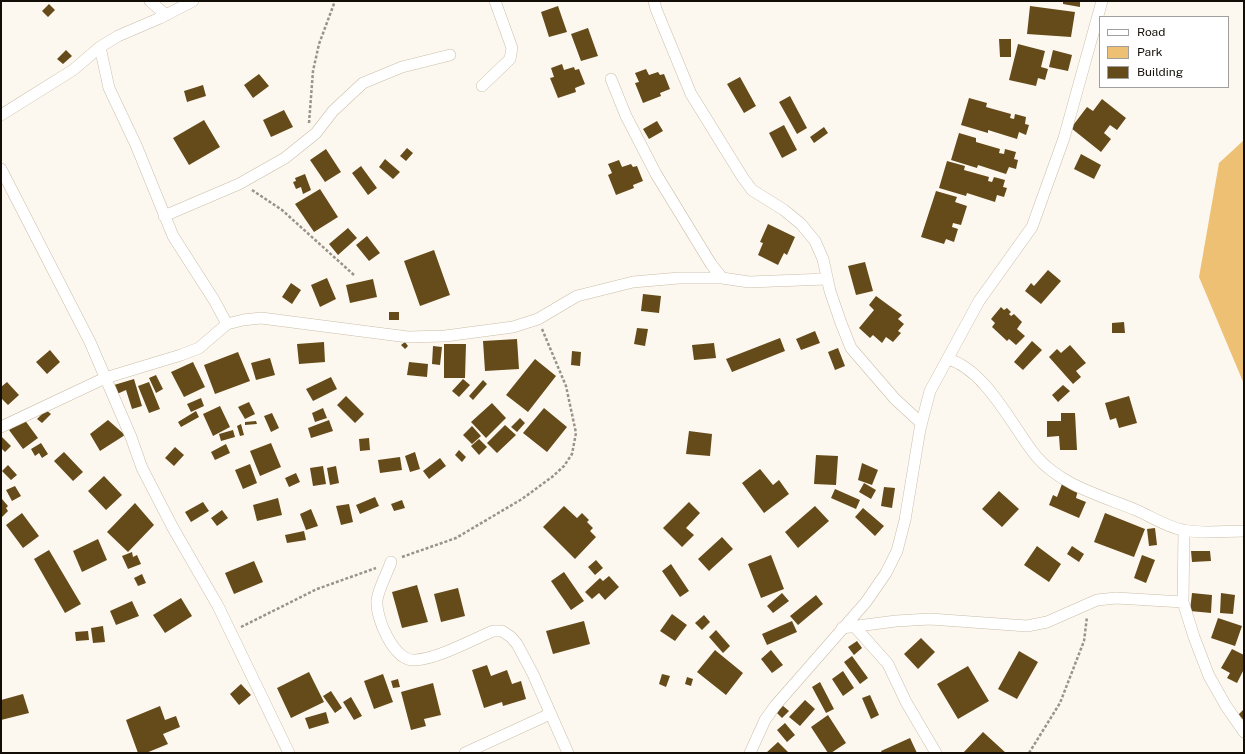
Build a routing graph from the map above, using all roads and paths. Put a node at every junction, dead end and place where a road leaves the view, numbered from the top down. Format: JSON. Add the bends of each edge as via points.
{"nodes":[{"id":1,"x":150,"y":1,"type":"edge"},
{"id":2,"x":193,"y":1,"type":"edge"},
{"id":3,"x":336,"y":1,"type":"edge"},
{"id":4,"x":495,"y":1,"type":"edge"},
{"id":5,"x":654,"y":1,"type":"edge"},
{"id":6,"x":1102,"y":1,"type":"edge"},
{"id":7,"x":166,"y":15,"type":"junction"},
{"id":8,"x":100,"y":47,"type":"junction"},
{"id":9,"x":450,"y":55,"type":"dead end"},
{"id":10,"x":611,"y":80,"type":"dead end"},
{"id":11,"x":482,"y":86,"type":"dead end"},
{"id":12,"x":1,"y":115,"type":"edge"},
{"id":13,"x":307,"y":140,"type":"junction"},
{"id":14,"x":1,"y":169,"type":"edge"},
{"id":15,"x":239,"y":184,"type":"junction"},
{"id":16,"x":164,"y":216,"type":"junction"},
{"id":17,"x":354,"y":275,"type":"dead end"},
{"id":18,"x":722,"y":278,"type":"junction"},
{"id":19,"x":827,"y":279,"type":"junction"},
{"id":20,"x":538,"y":319,"type":"junction"},
{"id":21,"x":228,"y":324,"type":"junction"},
{"id":22,"x":948,"y":359,"type":"junction"},
{"id":23,"x":105,"y":378,"type":"junction"},
{"id":24,"x":921,"y":423,"type":"junction"},
{"id":25,"x":1,"y":428,"type":"edge"},
{"id":26,"x":1184,"y":530,"type":"junction"},
{"id":27,"x":1244,"y":531,"type":"edge"},
{"id":28,"x":391,"y":562,"type":"junction"},
{"id":29,"x":1183,"y":602,"type":"junction"},
{"id":30,"x":1088,"y":603,"type":"junction"},
{"id":31,"x":855,"y":627,"type":"junction"},
{"id":32,"x":842,"y":628,"type":"junction"},
{"id":33,"x":230,"y":632,"type":"junction"},
{"id":34,"x":550,"y":714,"type":"junction"},
{"id":35,"x":1244,"y":732,"type":"edge"},
{"id":36,"x":289,"y":753,"type":"edge"},
{"id":37,"x":465,"y":753,"type":"edge"},
{"id":38,"x":568,"y":753,"type":"edge"},
{"id":39,"x":750,"y":753,"type":"edge"},
{"id":40,"x":936,"y":753,"type":"edge"},
{"id":41,"x":1029,"y":753,"type":"edge"}],
"edges":[{"from":1,"to":7,"type":"street"},
{"from":2,"to":7,"type":"street"},
{"from":3,"to":13,"type":"path","via":[[319,44],[313,71]]},
{"from":4,"to":11,"type":"street","via":[[512,48],[510,59]]},
{"from":5,"to":19,"type":"street","via":[[691,94],[731,160],[752,190],[784,210],[815,241],[823,259]]},
{"from":6,"to":22,"type":"street","via":[[1064,138],[1032,227],[979,301]]},
{"from":7,"to":8,"type":"street","via":[[133,28]]},
{"from":8,"to":12,"type":"street","via":[[73,70]]},
{"from":8,"to":16,"type":"street","via":[[109,88],[136,145]]},
{"from":9,"to":13,"type":"street","via":[[402,67],[362,83]]},
{"from":10,"to":18,"type":"street","via":[[626,116],[656,174]]},
{"from":13,"to":15,"type":"street","via":[[285,158]]},
{"from":14,"to":23,"type":"street","via":[[90,342]]},
{"from":15,"to":16,"type":"street"},
{"from":15,"to":17,"type":"path","via":[[282,210]]},
{"from":16,"to":21,"type":"street","via":[[173,236]]},
{"from":18,"to":19,"type":"street","via":[[749,282]]},
{"from":18,"to":20,"type":"street","via":[[633,282],[577,296]]},
{"from":19,"to":24,"type":"street","via":[[851,348],[895,399]]},
{"from":20,"to":21,"type":"street","via":[[513,327],[445,336],[408,337],[261,318]]},
{"from":20,"to":28,"type":"path","via":[[566,386],[576,433],[572,454],[552,477],[522,499],[456,538]]},
{"from":21,"to":23,"type":"street","via":[[199,348]]},
{"from":22,"to":24,"type":"street","via":[[930,391]]},
{"from":22,"to":26,"type":"street","via":[[957,362],[976,376],[1036,456],[1049,468],[1102,497],[1166,525]]},
{"from":23,"to":25,"type":"street"},
{"from":23,"to":33,"type":"street","via":[[142,468]]},
{"from":24,"to":32,"type":"street","via":[[905,520],[896,551],[886,573],[866,602]]},
{"from":26,"to":27,"type":"street"},
{"from":26,"to":29,"type":"street"},
{"from":28,"to":33,"type":"path","via":[[317,589]]},
{"from":28,"to":34,"type":"street","via":[[380,590],[377,608],[389,639],[403,657],[413,661],[426,659],[493,631],[502,631],[517,644]]},
{"from":29,"to":30,"type":"street","via":[[1116,598]]},
{"from":29,"to":35,"type":"street","via":[[1209,676]]},
{"from":30,"to":31,"type":"street","via":[[1047,622],[1027,626],[930,619]]},
{"from":30,"to":41,"type":"path","via":[[1084,641],[1060,703]]},
{"from":31,"to":32,"type":"street"},
{"from":31,"to":40,"type":"street","via":[[891,668],[906,702]]},
{"from":32,"to":39,"type":"street","via":[[775,706]]},
{"from":33,"to":36,"type":"street"},
{"from":34,"to":37,"type":"street"},
{"from":34,"to":38,"type":"street"}]}
